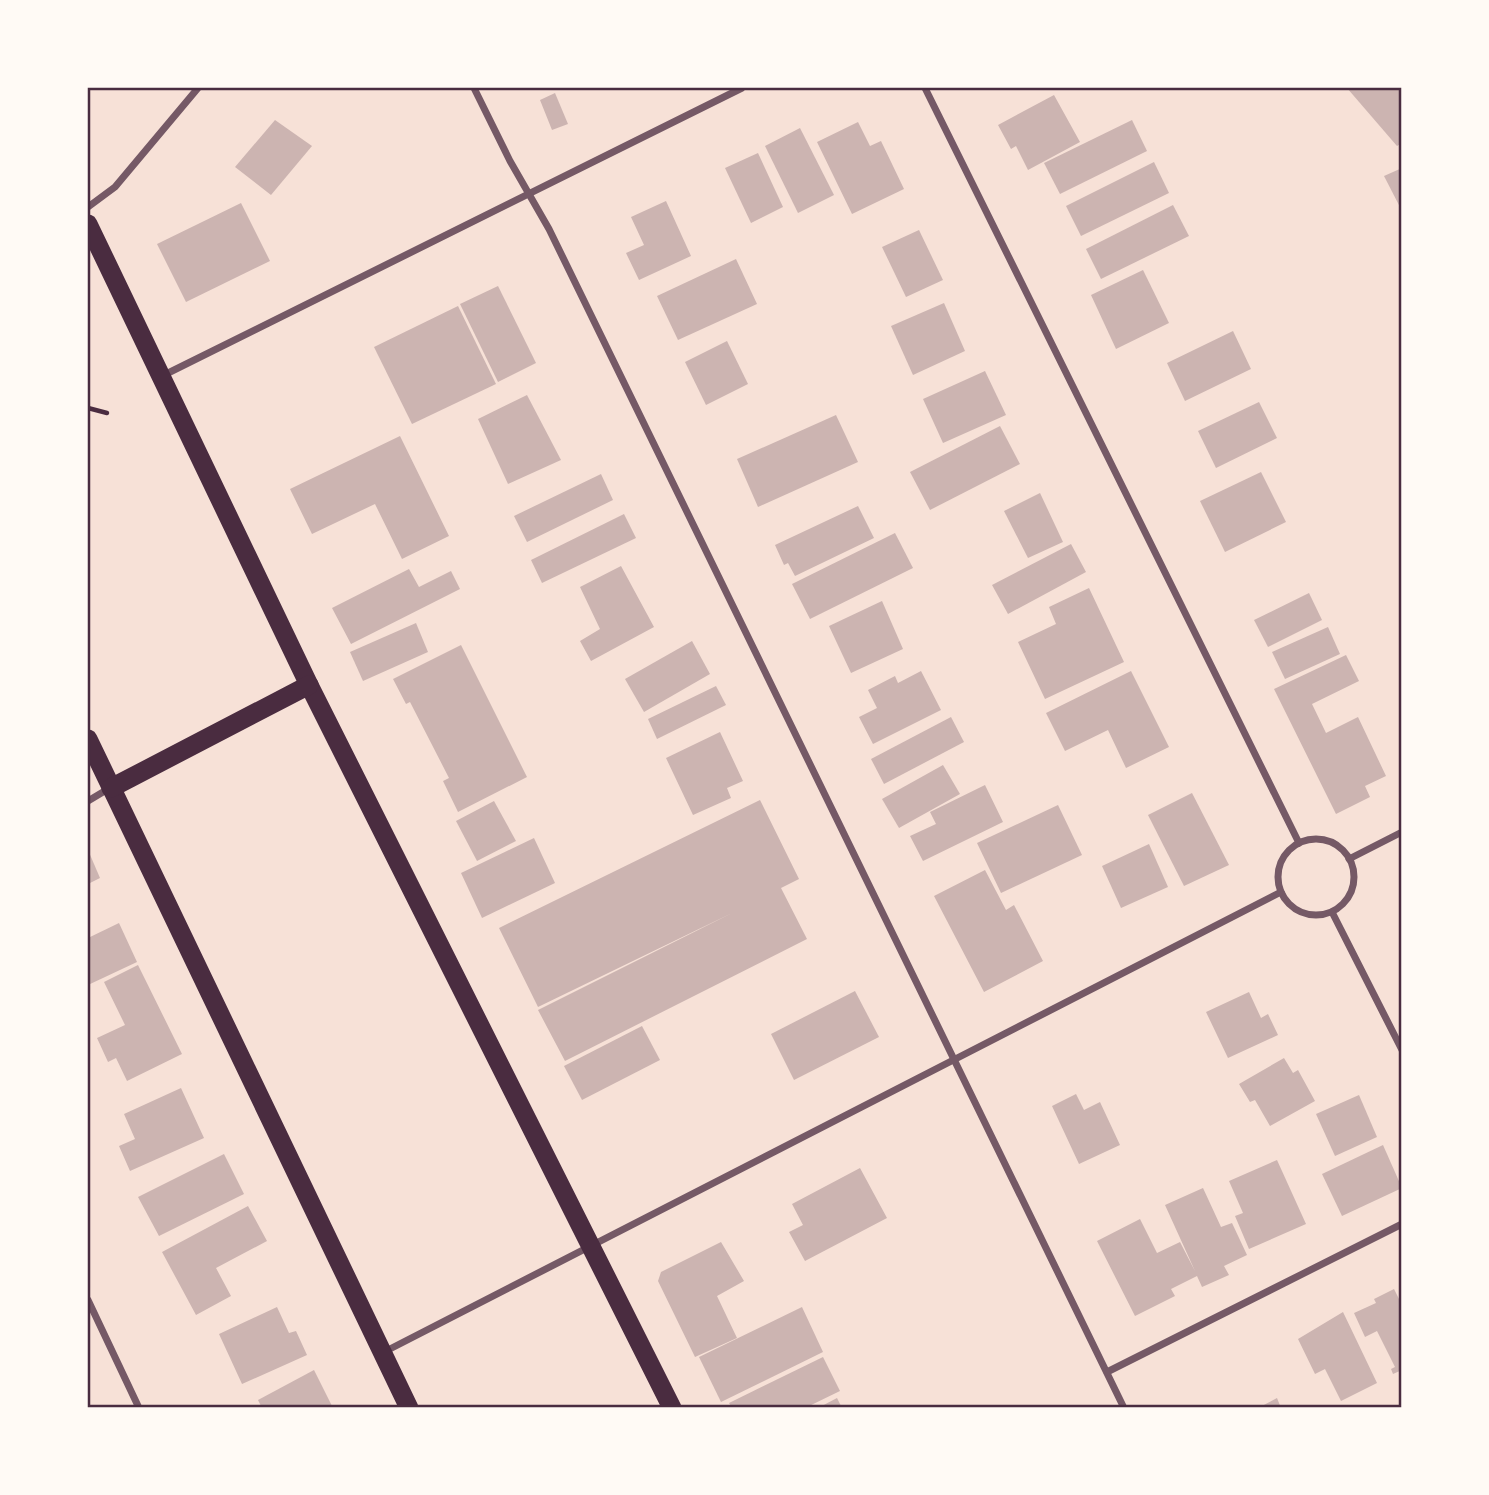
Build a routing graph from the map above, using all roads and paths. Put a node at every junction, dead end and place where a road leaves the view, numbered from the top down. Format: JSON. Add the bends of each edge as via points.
{"nodes":[{"id":1,"x":198,"y":88,"type":"edge"},
{"id":2,"x":474,"y":88,"type":"edge"},
{"id":3,"x":742,"y":88,"type":"edge"},
{"id":4,"x":925,"y":88,"type":"edge"},
{"id":5,"x":529,"y":194,"type":"junction"},
{"id":6,"x":88,"y":207,"type":"edge"},
{"id":7,"x":88,"y":224,"type":"edge"},
{"id":8,"x":159,"y":377,"type":"junction"},
{"id":9,"x":88,"y":408,"type":"edge"},
{"id":10,"x":107,"y":413,"type":"dead end"},
{"id":11,"x":309,"y":685,"type":"junction"},
{"id":12,"x":88,"y":739,"type":"edge"},
{"id":13,"x":111,"y":788,"type":"junction"},
{"id":14,"x":88,"y":801,"type":"edge"},
{"id":15,"x":1402,"y":832,"type":"edge"},
{"id":16,"x":1299,"y":843,"type":"junction"},
{"id":17,"x":1349,"y":859,"type":"junction"},
{"id":18,"x":1280,"y":892,"type":"junction"},
{"id":19,"x":1332,"y":912,"type":"junction"},
{"id":20,"x":1402,"y":1050,"type":"edge"},
{"id":21,"x":956,"y":1060,"type":"junction"},
{"id":22,"x":1402,"y":1224,"type":"edge"},
{"id":23,"x":593,"y":1246,"type":"junction"},
{"id":24,"x":88,"y":1300,"type":"edge"},
{"id":25,"x":382,"y":1353,"type":"junction"},
{"id":26,"x":1107,"y":1372,"type":"junction"},
{"id":27,"x":139,"y":1408,"type":"edge"},
{"id":28,"x":409,"y":1408,"type":"edge"},
{"id":29,"x":672,"y":1408,"type":"edge"},
{"id":30,"x":1124,"y":1408,"type":"edge"}],
"edges":[{"from":1,"to":6,"type":"street","via":[[115,187]]},
{"from":2,"to":5,"type":"street"},
{"from":3,"to":5,"type":"street"},
{"from":4,"to":16,"type":"street"},
{"from":5,"to":8,"type":"street"},
{"from":5,"to":21,"type":"street"},
{"from":7,"to":8,"type":"highway"},
{"from":8,"to":11,"type":"highway"},
{"from":9,"to":10,"type":"path"},
{"from":11,"to":13,"type":"highway"},
{"from":11,"to":23,"type":"highway"},
{"from":12,"to":13,"type":"highway"},
{"from":13,"to":14,"type":"street"},
{"from":13,"to":25,"type":"highway"},
{"from":15,"to":17,"type":"street"},
{"from":16,"to":17,"type":"street","via":[[1322,840]]},
{"from":16,"to":18,"type":"street","via":[[1278,869]]},
{"from":17,"to":19,"type":"street","via":[[1350,895]]},
{"from":18,"to":19,"type":"street","via":[[1297,910]]},
{"from":18,"to":21,"type":"street"},
{"from":19,"to":20,"type":"street"},
{"from":21,"to":23,"type":"street"},
{"from":21,"to":26,"type":"street"},
{"from":22,"to":26,"type":"street"},
{"from":23,"to":25,"type":"street"},
{"from":23,"to":29,"type":"highway"},
{"from":24,"to":27,"type":"street"},
{"from":25,"to":28,"type":"highway"},
{"from":26,"to":30,"type":"street"}]}
